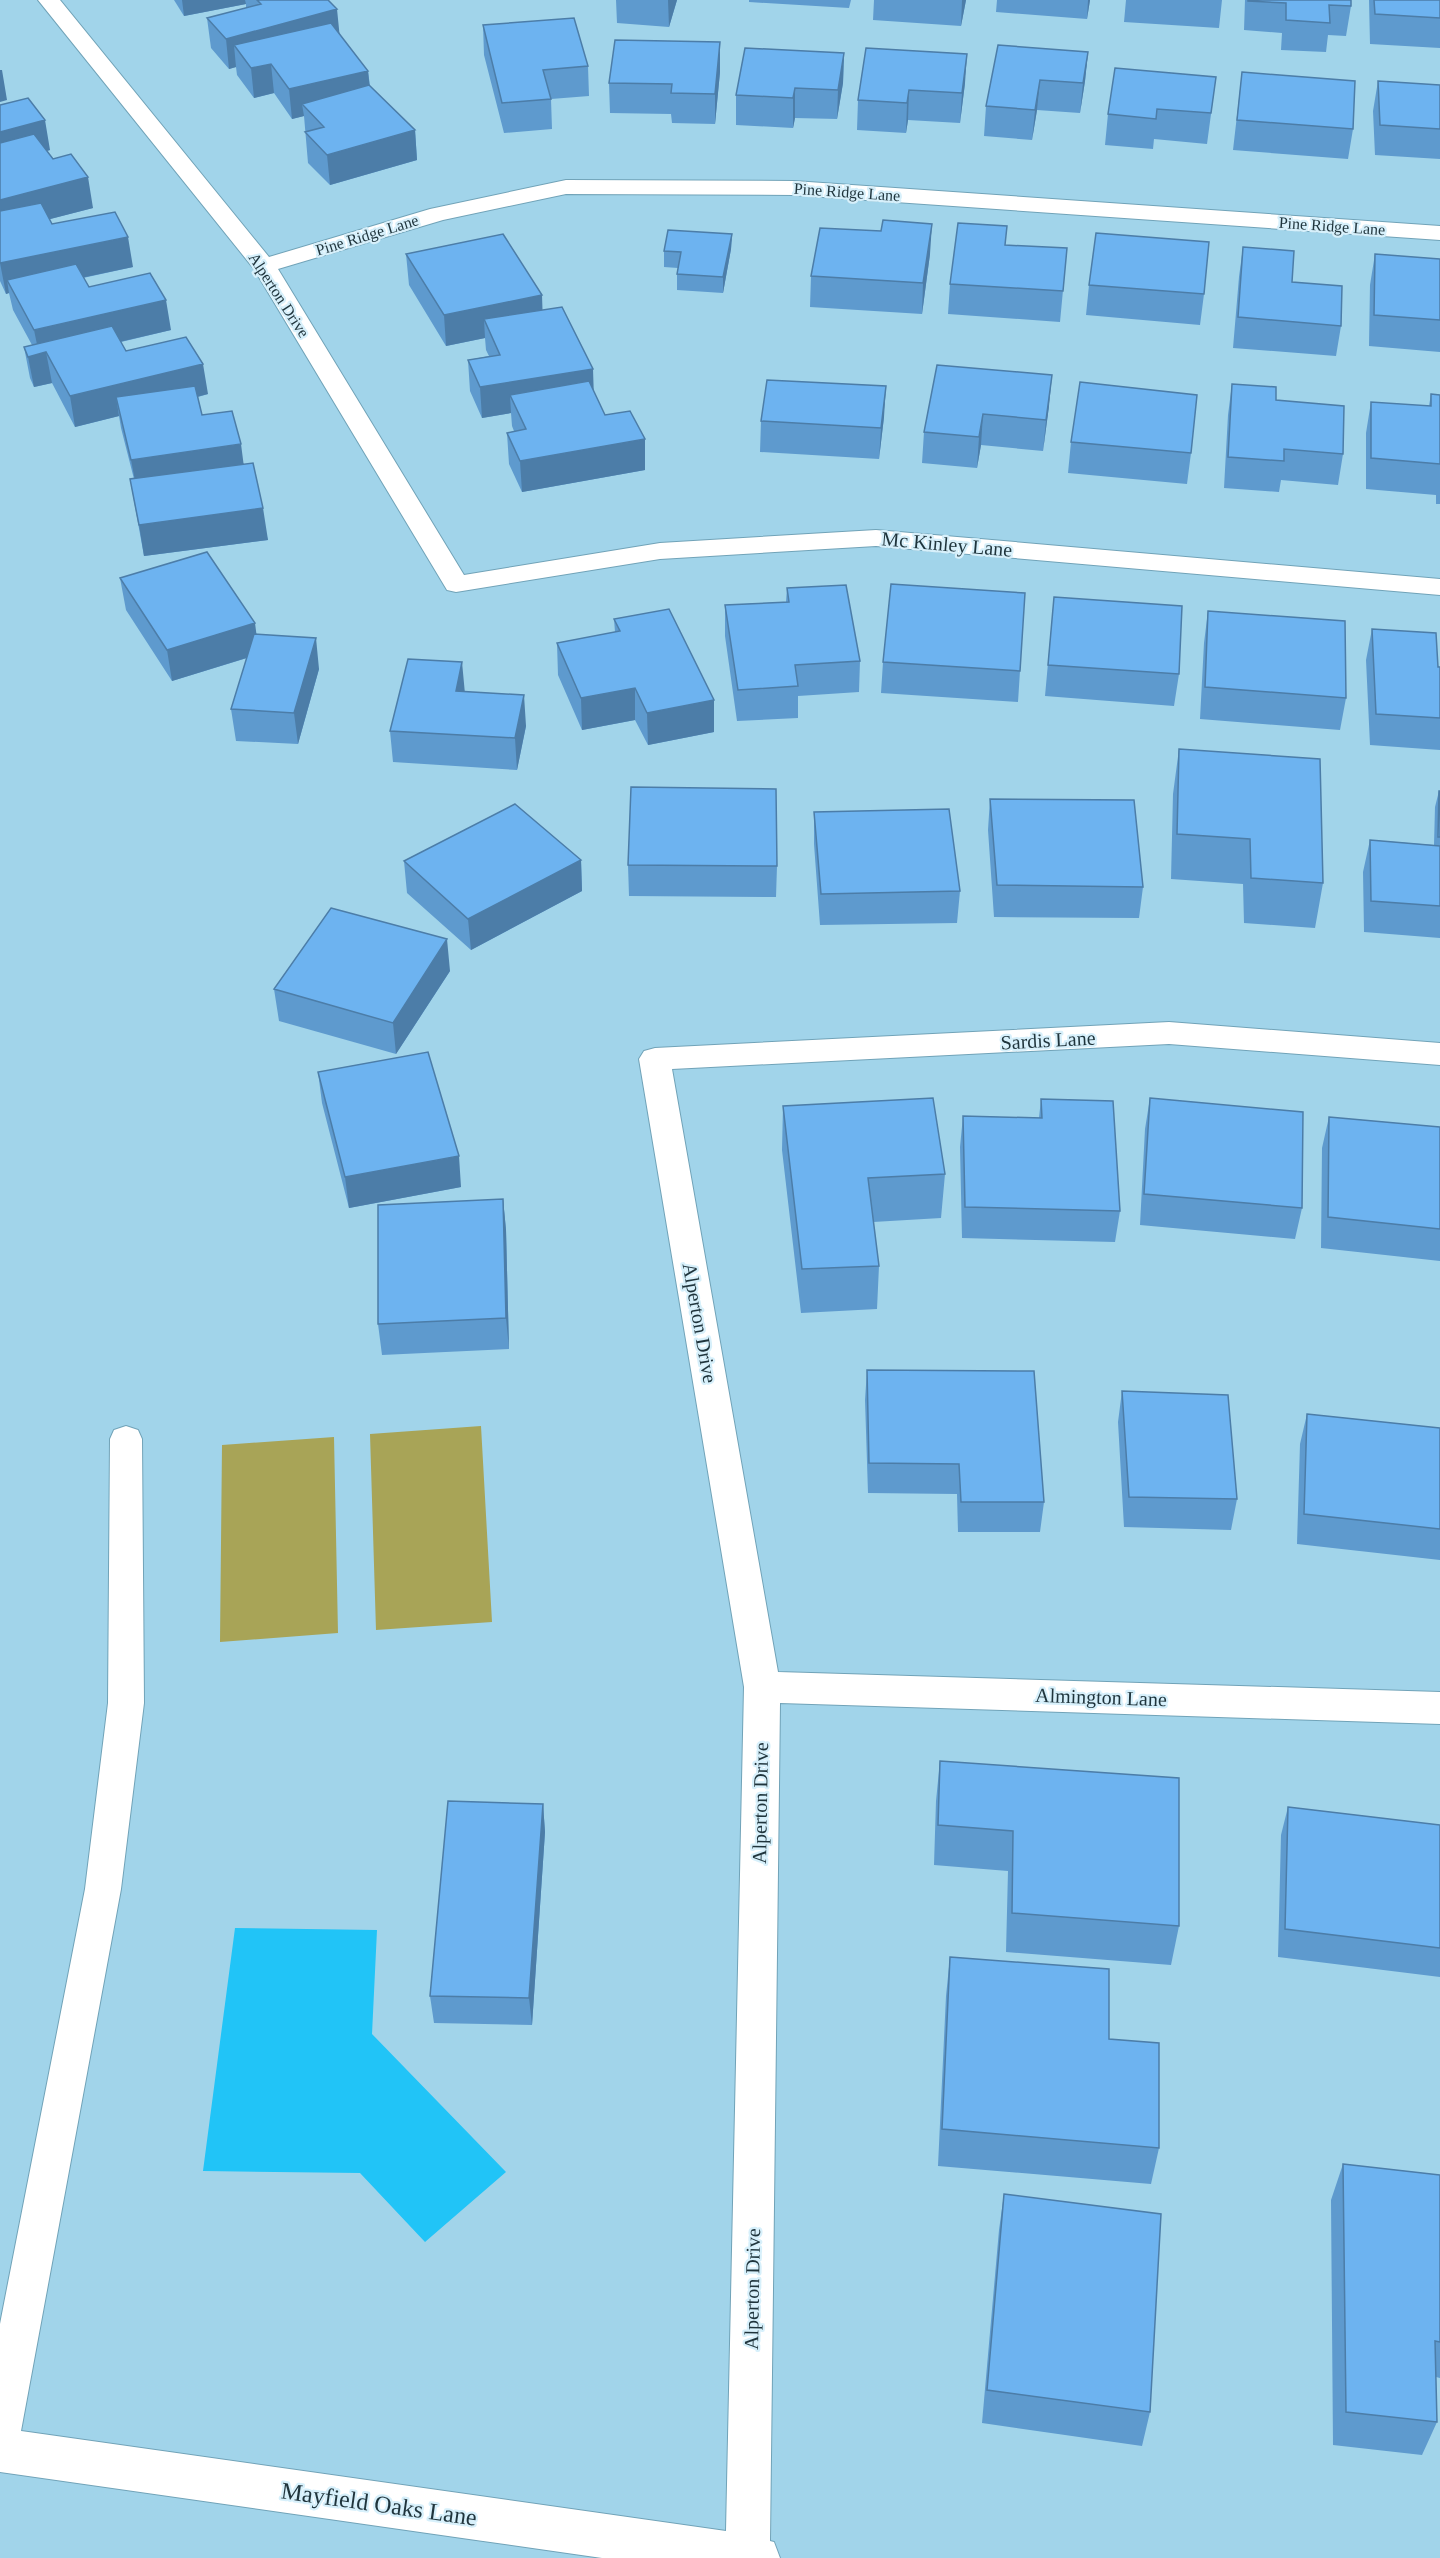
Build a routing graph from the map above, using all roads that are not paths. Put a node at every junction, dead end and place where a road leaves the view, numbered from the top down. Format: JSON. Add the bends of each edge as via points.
{"nodes":[{"id":1,"x":48,"y":0,"type":"edge"},
{"id":2,"x":1440,"y":233,"type":"edge"},
{"id":3,"x":264,"y":266,"type":"junction"},
{"id":4,"x":456,"y":584,"type":"joint"},
{"id":5,"x":1440,"y":587,"type":"edge"},
{"id":6,"x":1440,"y":1054,"type":"edge"},
{"id":7,"x":655,"y":1059,"type":"joint"},
{"id":8,"x":126,"y":1439,"type":"dead end"},
{"id":9,"x":762,"y":1687,"type":"junction"},
{"id":10,"x":1440,"y":1708,"type":"edge"},
{"id":11,"x":0,"y":2431,"type":"edge"},
{"id":12,"x":0,"y":2450,"type":"edge"},
{"id":13,"x":753,"y":2557,"type":"edge"}],
"edges":[{"from":1,"to":3,"type":"street","name":"Alperton Drive"},
{"from":2,"to":3,"type":"street","name":"Pine Ridge Lane","via":[[794,188],[566,187],[438,214]]},
{"from":3,"to":4,"type":"street","name":"Alperton Drive"},
{"from":4,"to":5,"type":"street","name":"Mc Kinley Lane","via":[[660,551],[876,538]]},
{"from":6,"to":7,"type":"street","name":"Sardis Lane","via":[[1168,1034]]},
{"from":7,"to":9,"type":"street","name":"Alperton Drive"},
{"from":8,"to":11,"type":"lane","via":[[126,1704],[104,1877]]},
{"from":9,"to":10,"type":"street","name":"Almington Lane"},
{"from":9,"to":13,"type":"street","name":"Alperton Drive"},
{"from":12,"to":13,"type":"street","name":"Mayfield Oaks Lane"}]}
